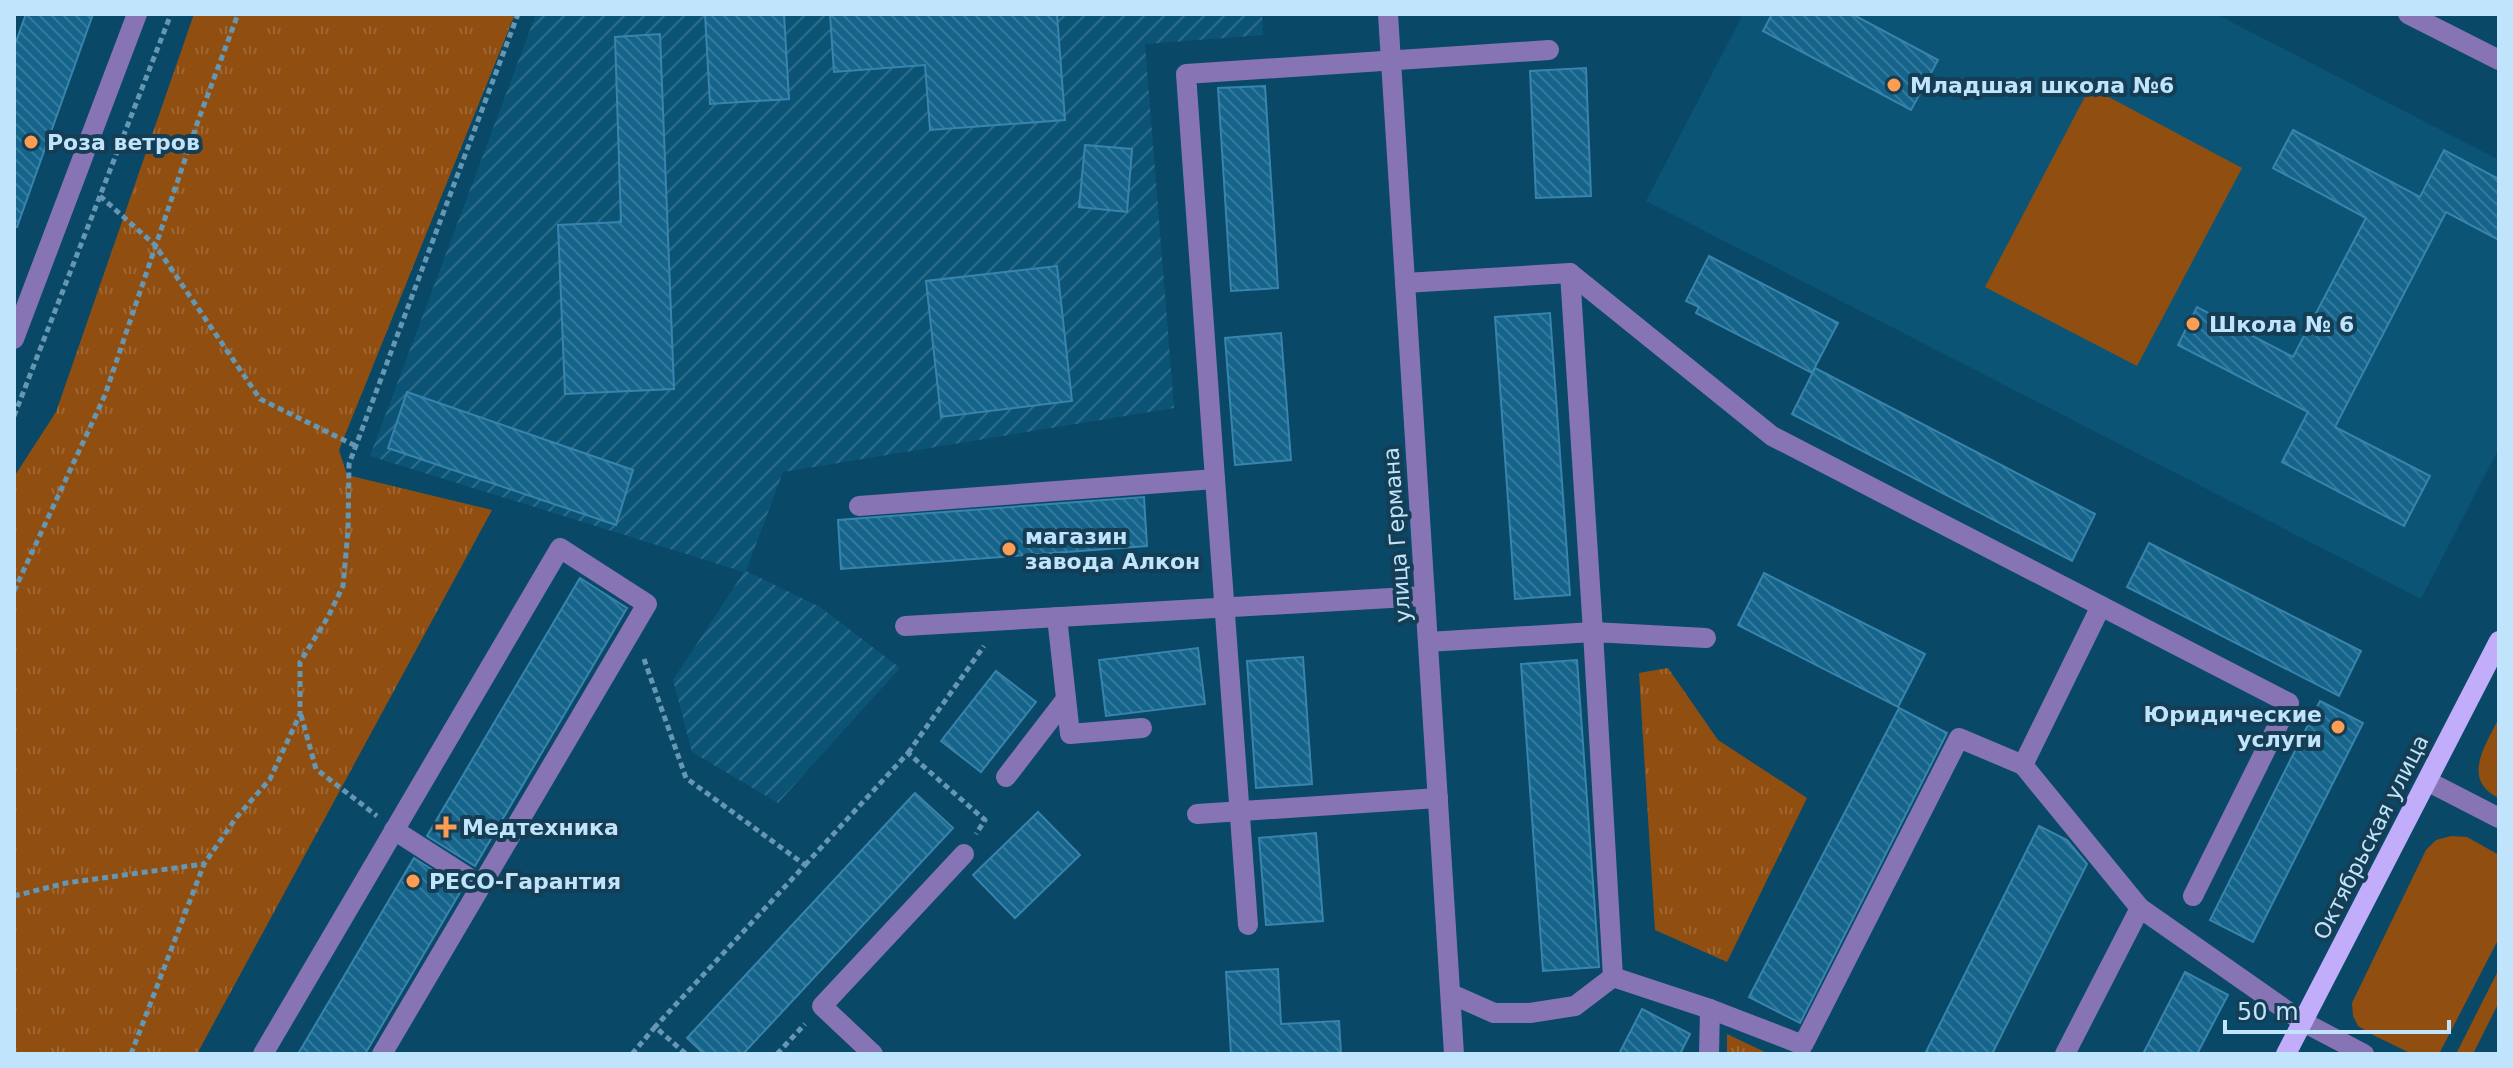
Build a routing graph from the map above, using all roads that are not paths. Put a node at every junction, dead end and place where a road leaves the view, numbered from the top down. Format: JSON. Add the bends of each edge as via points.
{"nodes":[{"id":1,"x":137,"y":14,"type":"edge"},
{"id":2,"x":1388,"y":14,"type":"edge"},
{"id":3,"x":2408,"y":14,"type":"edge"},
{"id":4,"x":1549,"y":50,"type":"dead end"},
{"id":5,"x":1391,"y":60,"type":"junction"},
{"id":6,"x":2499,"y":60,"type":"edge"},
{"id":7,"x":1570,"y":273,"type":"junction"},
{"id":8,"x":1405,"y":283,"type":"junction"},
{"id":9,"x":14,"y":339,"type":"edge"},
{"id":10,"x":1215,"y":479,"type":"junction"},
{"id":11,"x":859,"y":506,"type":"dead end"},
{"id":12,"x":1425,"y":596,"type":"junction"},
{"id":13,"x":2101,"y":606,"type":"junction"},
{"id":14,"x":1224,"y":608,"type":"junction"},
{"id":15,"x":1057,"y":617,"type":"junction"},
{"id":16,"x":905,"y":626,"type":"dead end"},
{"id":17,"x":1593,"y":632,"type":"junction"},
{"id":18,"x":1706,"y":638,"type":"dead end"},
{"id":19,"x":2499,"y":641,"type":"edge"},
{"id":20,"x":1428,"y":642,"type":"junction"},
{"id":21,"x":1066,"y":699,"type":"junction"},
{"id":22,"x":1142,"y":728,"type":"dead end"},
{"id":23,"x":2023,"y":765,"type":"junction"},
{"id":24,"x":1006,"y":777,"type":"dead end"},
{"id":25,"x":2427,"y":781,"type":"junction"},
{"id":26,"x":1438,"y":798,"type":"junction"},
{"id":27,"x":1240,"y":810,"type":"junction"},
{"id":28,"x":1197,"y":814,"type":"dead end"},
{"id":29,"x":2499,"y":818,"type":"edge"},
{"id":30,"x":394,"y":830,"type":"junction"},
{"id":31,"x":964,"y":854,"type":"road end"},
{"id":32,"x":480,"y":885,"type":"junction"},
{"id":33,"x":2193,"y":896,"type":"dead end"},
{"id":34,"x":2140,"y":908,"type":"junction"},
{"id":35,"x":1248,"y":925,"type":"dead end"},
{"id":36,"x":1613,"y":977,"type":"junction"},
{"id":37,"x":1451,"y":994,"type":"junction"},
{"id":38,"x":1710,"y":1009,"type":"junction"},
{"id":39,"x":2303,"y":1022,"type":"junction"},
{"id":40,"x":263,"y":1054,"type":"edge"},
{"id":41,"x":382,"y":1054,"type":"edge"},
{"id":42,"x":873,"y":1054,"type":"edge"},
{"id":43,"x":1454,"y":1054,"type":"edge"},
{"id":44,"x":1709,"y":1054,"type":"edge"},
{"id":45,"x":2065,"y":1054,"type":"edge"},
{"id":46,"x":2286,"y":1054,"type":"edge"},
{"id":47,"x":2364,"y":1054,"type":"edge"}],
"edges":[{"from":1,"to":9,"type":"street"},
{"from":2,"to":5,"type":"street","name":"улица Германа"},
{"from":3,"to":6,"type":"street"},
{"from":4,"to":5,"type":"street"},
{"from":5,"to":8,"type":"street","name":"улица Германа"},
{"from":5,"to":10,"type":"street","via":[[1186,74]]},
{"from":7,"to":8,"type":"street"},
{"from":7,"to":13,"type":"street","via":[[1772,436]]},
{"from":7,"to":17,"type":"street"},
{"from":8,"to":12,"type":"street","name":"улица Германа"},
{"from":10,"to":11,"type":"street"},
{"from":10,"to":14,"type":"street"},
{"from":12,"to":14,"type":"street"},
{"from":12,"to":20,"type":"street","name":"улица Германа"},
{"from":13,"to":23,"type":"street"},
{"from":13,"to":33,"type":"street","via":[[2289,703]]},
{"from":14,"to":15,"type":"street"},
{"from":14,"to":27,"type":"street"},
{"from":15,"to":16,"type":"street"},
{"from":15,"to":21,"type":"street"},
{"from":17,"to":18,"type":"street"},
{"from":17,"to":20,"type":"street"},
{"from":17,"to":36,"type":"street"},
{"from":19,"to":25,"type":"main road","name":"Октябрьская улица"},
{"from":20,"to":26,"type":"street","name":"улица Германа"},
{"from":21,"to":22,"type":"street","via":[[1070,734]]},
{"from":21,"to":24,"type":"street"},
{"from":23,"to":34,"type":"street"},
{"from":23,"to":38,"type":"street","via":[[1959,738],[1803,1045]]},
{"from":25,"to":29,"type":"street"},
{"from":25,"to":39,"type":"main road","name":"Октябрьская улица"},
{"from":26,"to":27,"type":"street"},
{"from":26,"to":37,"type":"street","name":"улица Германа"},
{"from":27,"to":28,"type":"street"},
{"from":27,"to":35,"type":"street"},
{"from":30,"to":32,"type":"street"},
{"from":30,"to":32,"type":"street","via":[[560,548],[647,604]]},
{"from":30,"to":40,"type":"street"},
{"from":31,"to":42,"type":"street","via":[[822,1006]]},
{"from":32,"to":41,"type":"street"},
{"from":34,"to":39,"type":"street"},
{"from":34,"to":45,"type":"street"},
{"from":36,"to":37,"type":"street","via":[[1575,1006],[1530,1013],[1494,1013]]},
{"from":36,"to":38,"type":"street"},
{"from":37,"to":43,"type":"street","name":"улица Германа"},
{"from":38,"to":44,"type":"street"},
{"from":39,"to":46,"type":"main road","name":"Октябрьская улица"},
{"from":39,"to":47,"type":"street"}]}
